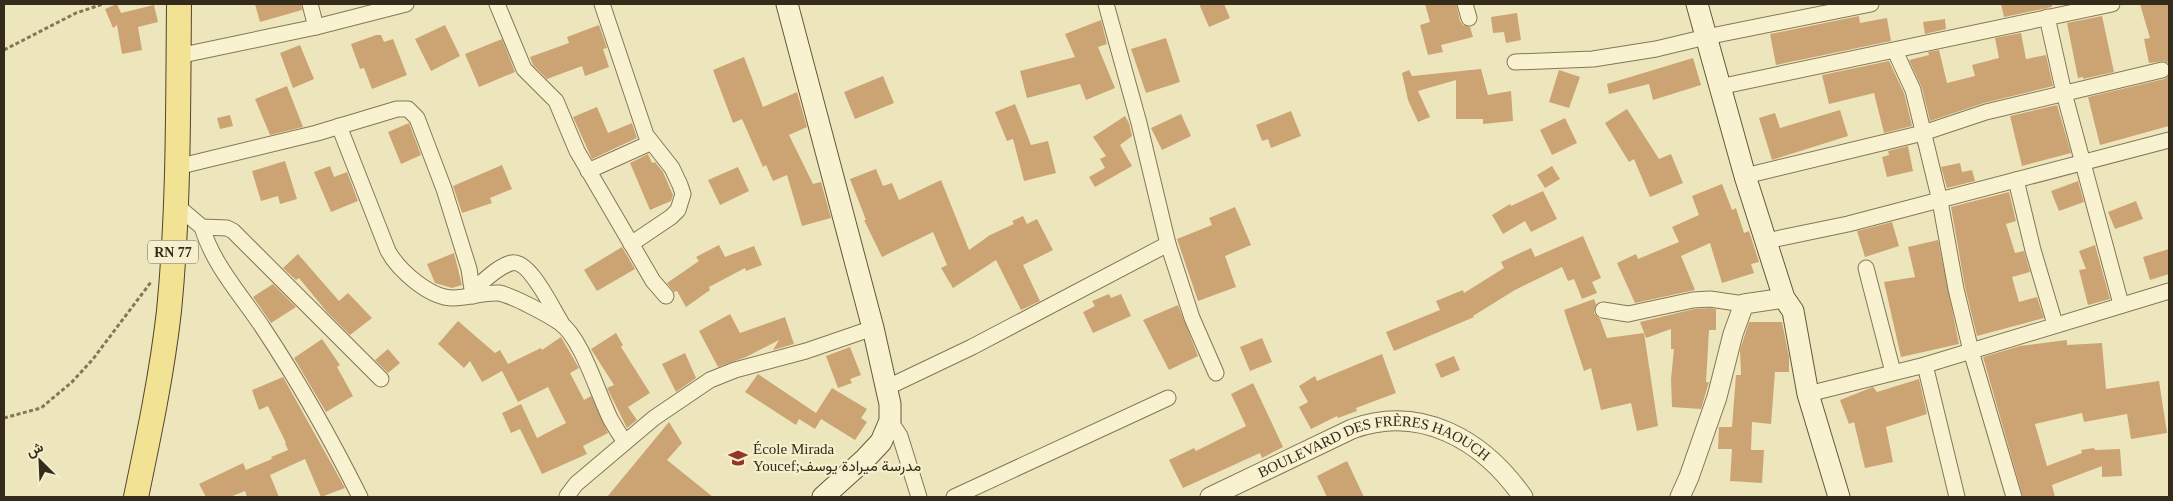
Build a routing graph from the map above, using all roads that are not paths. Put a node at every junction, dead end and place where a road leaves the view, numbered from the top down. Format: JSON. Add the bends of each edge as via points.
{"nodes":[{"id":1,"x":179,"y":4,"type":"edge"},
{"id":2,"x":310,"y":4,"type":"edge"},
{"id":3,"x":406,"y":4,"type":"edge"},
{"id":4,"x":497,"y":4,"type":"edge"},
{"id":5,"x":602,"y":4,"type":"edge"},
{"id":6,"x":787,"y":4,"type":"edge"},
{"id":7,"x":1106,"y":4,"type":"edge"},
{"id":8,"x":1697,"y":4,"type":"edge"},
{"id":9,"x":1871,"y":4,"type":"edge"},
{"id":10,"x":2112,"y":4,"type":"edge"},
{"id":11,"x":2047,"y":17,"type":"junction"},
{"id":12,"x":316,"y":28,"type":"junction"},
{"id":13,"x":1706,"y":37,"type":"junction"},
{"id":14,"x":1895,"y":50,"type":"junction"},
{"id":15,"x":178,"y":56,"type":"junction"},
{"id":16,"x":1514,"y":62,"type":"dead end"},
{"id":17,"x":2162,"y":70,"type":"dead end"},
{"id":18,"x":1720,"y":87,"type":"junction"},
{"id":19,"x":2064,"y":93,"type":"junction"},
{"id":20,"x":339,"y":126,"type":"junction"},
{"id":21,"x":1923,"y":133,"type":"junction"},
{"id":22,"x":2169,"y":140,"type":"edge"},
{"id":23,"x":650,"y":143,"type":"junction"},
{"id":24,"x":2084,"y":161,"type":"junction"},
{"id":25,"x":177,"y":166,"type":"junction"},
{"id":26,"x":588,"y":171,"type":"junction"},
{"id":27,"x":1745,"y":176,"type":"junction"},
{"id":28,"x":2016,"y":180,"type":"junction"},
{"id":29,"x":1940,"y":201,"type":"junction"},
{"id":30,"x":176,"y":205,"type":"junction"},
{"id":31,"x":202,"y":228,"type":"junction"},
{"id":32,"x":1766,"y":241,"type":"junction"},
{"id":33,"x":631,"y":244,"type":"junction"},
{"id":34,"x":1168,"y":244,"type":"junction"},
{"id":35,"x":1866,"y":268,"type":"dead end"},
{"id":36,"x":2169,"y":290,"type":"edge"},
{"id":37,"x":473,"y":293,"type":"junction"},
{"id":38,"x":666,"y":296,"type":"dead end"},
{"id":39,"x":1784,"y":298,"type":"junction"},
{"id":40,"x":1744,"y":304,"type":"junction"},
{"id":41,"x":2121,"y":304,"type":"junction"},
{"id":42,"x":1603,"y":310,"type":"dead end"},
{"id":43,"x":561,"y":323,"type":"junction"},
{"id":44,"x":2055,"y":324,"type":"junction"},
{"id":45,"x":873,"y":328,"type":"junction"},
{"id":46,"x":1972,"y":351,"type":"junction"},
{"id":47,"x":1925,"y":365,"type":"junction"},
{"id":48,"x":1893,"y":372,"type":"junction"},
{"id":49,"x":1216,"y":374,"type":"dead end"},
{"id":50,"x":381,"y":379,"type":"dead end"},
{"id":51,"x":887,"y":392,"type":"junction"},
{"id":52,"x":1808,"y":394,"type":"junction"},
{"id":53,"x":1168,"y":398,"type":"dead end"},
{"id":54,"x":890,"y":421,"type":"junction"},
{"id":55,"x":625,"y":442,"type":"junction"},
{"id":56,"x":854,"y":468,"type":"junction"},
{"id":57,"x":136,"y":497,"type":"edge"},
{"id":58,"x":360,"y":497,"type":"edge"},
{"id":59,"x":568,"y":497,"type":"edge"},
{"id":60,"x":823,"y":497,"type":"edge"},
{"id":61,"x":919,"y":497,"type":"edge"},
{"id":62,"x":954,"y":497,"type":"edge"},
{"id":63,"x":1210,"y":497,"type":"edge"},
{"id":64,"x":1523,"y":497,"type":"edge"},
{"id":65,"x":1680,"y":497,"type":"edge"},
{"id":66,"x":1839,"y":497,"type":"edge"},
{"id":67,"x":1957,"y":497,"type":"edge"},
{"id":68,"x":2014,"y":497,"type":"edge"}],
"edges":[{"from":1,"to":15,"type":"main road","number":"RN 77"},
{"from":2,"to":12,"type":"street"},
{"from":3,"to":12,"type":"street"},
{"from":4,"to":26,"type":"street","via":[[524,70],[556,101]]},
{"from":5,"to":23,"type":"street"},
{"from":6,"to":45,"type":"main road"},
{"from":7,"to":34,"type":"street"},
{"from":8,"to":13,"type":"main road"},
{"from":9,"to":13,"type":"street"},
{"from":10,"to":11,"type":"street"},
{"from":11,"to":14,"type":"street"},
{"from":11,"to":19,"type":"street"},
{"from":12,"to":15,"type":"street"},
{"from":13,"to":16,"type":"street","via":[[1593,59]]},
{"from":13,"to":18,"type":"main road"},
{"from":14,"to":18,"type":"street"},
{"from":14,"to":21,"type":"street","via":[[1913,90]]},
{"from":15,"to":25,"type":"main road","number":"RN 77"},
{"from":17,"to":19,"type":"street"},
{"from":18,"to":27,"type":"main road"},
{"from":19,"to":21,"type":"street","via":[[1986,112]]},
{"from":19,"to":24,"type":"street"},
{"from":20,"to":25,"type":"street"},
{"from":20,"to":37,"type":"street","via":[[393,260],[438,296],[455,298]]},
{"from":20,"to":37,"type":"street","via":[[397,109],[408,109],[414,113],[444,189]]},
{"from":21,"to":27,"type":"street"},
{"from":21,"to":29,"type":"street"},
{"from":22,"to":24,"type":"street"},
{"from":23,"to":26,"type":"street"},
{"from":23,"to":33,"type":"street","via":[[677,176],[682,202],[671,217]]},
{"from":24,"to":28,"type":"street"},
{"from":24,"to":41,"type":"street"},
{"from":25,"to":30,"type":"main road","number":"RN 77"},
{"from":26,"to":33,"type":"street"},
{"from":27,"to":32,"type":"main road"},
{"from":28,"to":29,"type":"street"},
{"from":28,"to":44,"type":"street"},
{"from":29,"to":32,"type":"street"},
{"from":29,"to":46,"type":"street","via":[[1956,289]]},
{"from":30,"to":31,"type":"street"},
{"from":30,"to":57,"type":"main road","number":"RN 77","via":[[169,311]]},
{"from":31,"to":50,"type":"street","via":[[233,231]]},
{"from":31,"to":58,"type":"street","via":[[210,251],[300,388]]},
{"from":32,"to":39,"type":"main road"},
{"from":33,"to":38,"type":"street"},
{"from":34,"to":49,"type":"street","via":[[1192,318]]},
{"from":34,"to":51,"type":"street"},
{"from":35,"to":48,"type":"street"},
{"from":36,"to":41,"type":"street"},
{"from":37,"to":43,"type":"street","via":[[510,296]]},
{"from":37,"to":43,"type":"street","via":[[504,266],[516,262],[530,271]]},
{"from":39,"to":40,"type":"street"},
{"from":39,"to":52,"type":"main road","via":[[1793,311]]},
{"from":40,"to":42,"type":"street","via":[[1710,299],[1636,313]]},
{"from":40,"to":65,"type":"street","via":[[1717,397]]},
{"from":41,"to":44,"type":"street"},
{"from":43,"to":55,"type":"street","via":[[577,344],[611,421]]},
{"from":44,"to":46,"type":"street"},
{"from":45,"to":51,"type":"main road"},
{"from":45,"to":55,"type":"street","via":[[710,380]]},
{"from":46,"to":47,"type":"street"},
{"from":46,"to":68,"type":"street"},
{"from":47,"to":48,"type":"street"},
{"from":47,"to":67,"type":"street"},
{"from":48,"to":52,"type":"street"},
{"from":51,"to":54,"type":"main road"},
{"from":51,"to":56,"type":"main road"},
{"from":52,"to":66,"type":"main road"},
{"from":53,"to":62,"type":"street"},
{"from":54,"to":56,"type":"main road","via":[[881,442]]},
{"from":54,"to":61,"type":"street","via":[[900,436]]},
{"from":55,"to":59,"type":"street","via":[[576,484]]},
{"from":56,"to":60,"type":"main road"},
{"from":63,"to":64,"type":"street","name":"BOULEVARD DES FRÈRES HAOUCH","via":[[1352,429],[1376,422],[1408,420],[1443,429],[1472,446],[1506,475]]}]}
